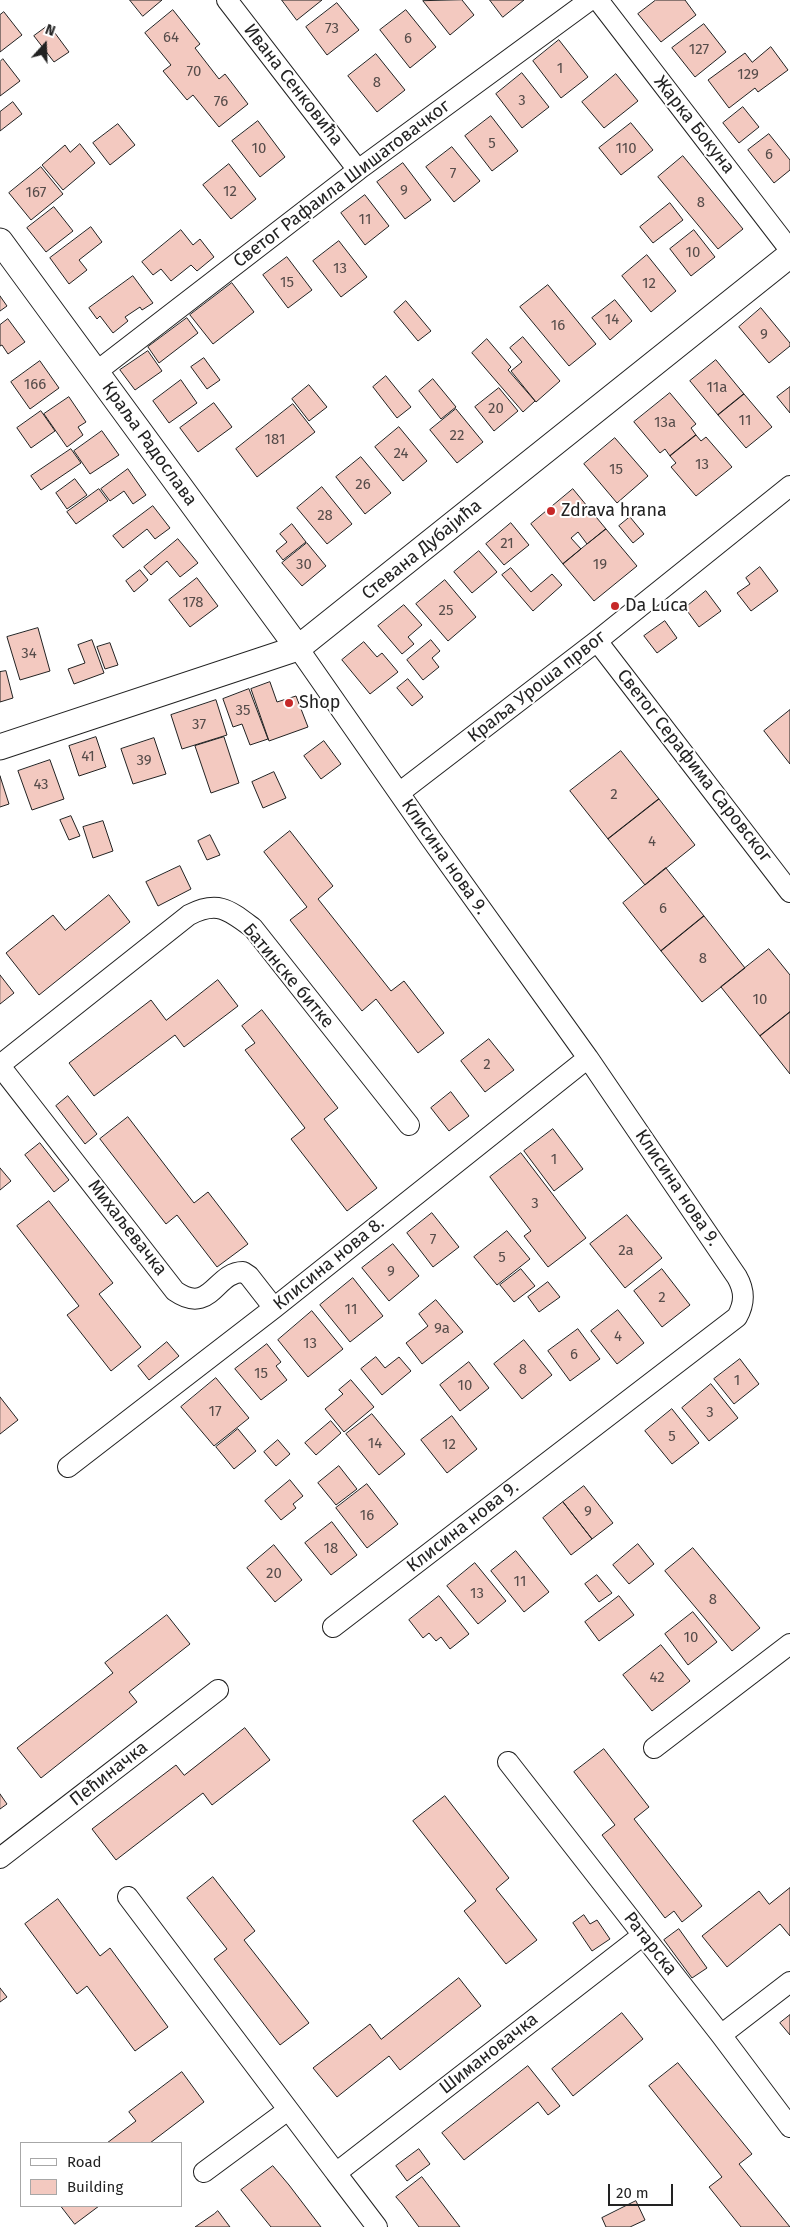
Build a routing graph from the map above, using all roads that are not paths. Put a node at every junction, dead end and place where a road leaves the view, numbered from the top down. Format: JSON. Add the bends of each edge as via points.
{"nodes":[{"id":1,"x":227,"y":0,"type":"edge"},
{"id":2,"x":590,"y":0,"type":"edge"},
{"id":3,"x":598,"y":0,"type":"edge"},
{"id":4,"x":358,"y":170,"type":"junction"},
{"id":5,"x":0,"y":241,"type":"edge"},
{"id":6,"x":790,"y":250,"type":"edge"},
{"id":7,"x":790,"y":255,"type":"edge"},
{"id":8,"x":96,"y":372,"type":"junction"},
{"id":9,"x":790,"y":486,"type":"edge"},
{"id":10,"x":597,"y":641,"type":"junction"},
{"id":11,"x":298,"y":648,"type":"junction"},
{"id":12,"x":0,"y":747,"type":"edge"},
{"id":13,"x":399,"y":793,"type":"junction"},
{"id":14,"x":790,"y":892,"type":"edge"},
{"id":15,"x":588,"y":1058,"type":"junction"},
{"id":16,"x":0,"y":1066,"type":"edge"},
{"id":17,"x":409,"y":1125,"type":"dead end"},
{"id":18,"x":274,"y":1308,"type":"junction"},
{"id":19,"x":68,"y":1467,"type":"dead end"},
{"id":20,"x":333,"y":1627,"type":"dead end"},
{"id":21,"x":790,"y":1644,"type":"edge"},
{"id":22,"x":218,"y":1690,"type":"dead end"},
{"id":23,"x":654,"y":1748,"type":"dead end"},
{"id":24,"x":508,"y":1762,"type":"dead end"},
{"id":25,"x":0,"y":1858,"type":"edge"},
{"id":26,"x":128,"y":1896,"type":"dead end"},
{"id":27,"x":643,"y":1935,"type":"junction"},
{"id":28,"x":790,"y":1982,"type":"edge"},
{"id":29,"x":721,"y":2035,"type":"junction"},
{"id":30,"x":288,"y":2110,"type":"junction"},
{"id":31,"x":790,"y":2127,"type":"edge"},
{"id":32,"x":204,"y":2172,"type":"dead end"},
{"id":33,"x":336,"y":2173,"type":"junction"},
{"id":34,"x":377,"y":2227,"type":"edge"}],
"edges":[{"from":1,"to":4,"type":"street","name":"Ивана Сенковића"},
{"from":2,"to":4,"type":"street","name":"Светог Рафаила Шишатовачког"},
{"from":3,"to":6,"type":"street","name":"Жарка Бокуна"},
{"from":4,"to":8,"type":"street","name":"Светог Рафаила Шишатовачког"},
{"from":5,"to":8,"type":"street","name":"Краља Радослава"},
{"from":7,"to":11,"type":"street","name":"Стевана Дубајића"},
{"from":8,"to":11,"type":"street","name":"Краља Радослава"},
{"from":9,"to":10,"type":"street","name":"Краља Уроша првог"},
{"from":10,"to":13,"type":"street","name":"Краља Уроша првог"},
{"from":10,"to":14,"type":"street","name":"Светог Серафима Саровског"},
{"from":11,"to":12,"type":"street","name":"Стевана Дубајића"},
{"from":11,"to":13,"type":"street","name":"Клисина нова 9."},
{"from":13,"to":15,"type":"street","name":"Клисина нова 9."},
{"from":15,"to":18,"type":"street","name":"Клисина нова 8."},
{"from":15,"to":20,"type":"street","name":"Клисина нова 9.","via":[[737,1277],[742,1286],[742,1308],[737,1317]]},
{"from":16,"to":17,"type":"street","name":"Батинске битке","via":[[189,915],[204,907],[218,907],[235,914],[253,928]]},
{"from":16,"to":18,"type":"street","name":"Михаљевачка","via":[[175,1291],[189,1300],[196,1300],[243,1272]]},
{"from":18,"to":19,"type":"street","name":"Клисина нова 8."},
{"from":21,"to":23,"type":"street"},
{"from":22,"to":25,"type":"street","name":"Пећиначка"},
{"from":24,"to":27,"type":"street","name":"Ратарска"},
{"from":26,"to":30,"type":"street"},
{"from":27,"to":29,"type":"street","name":"Ратарска"},
{"from":27,"to":33,"type":"street","name":"Шимановачка"},
{"from":28,"to":29,"type":"street"},
{"from":29,"to":31,"type":"street","name":"Ратарска"},
{"from":30,"to":32,"type":"street"},
{"from":30,"to":33,"type":"street"},
{"from":33,"to":34,"type":"street"}]}
